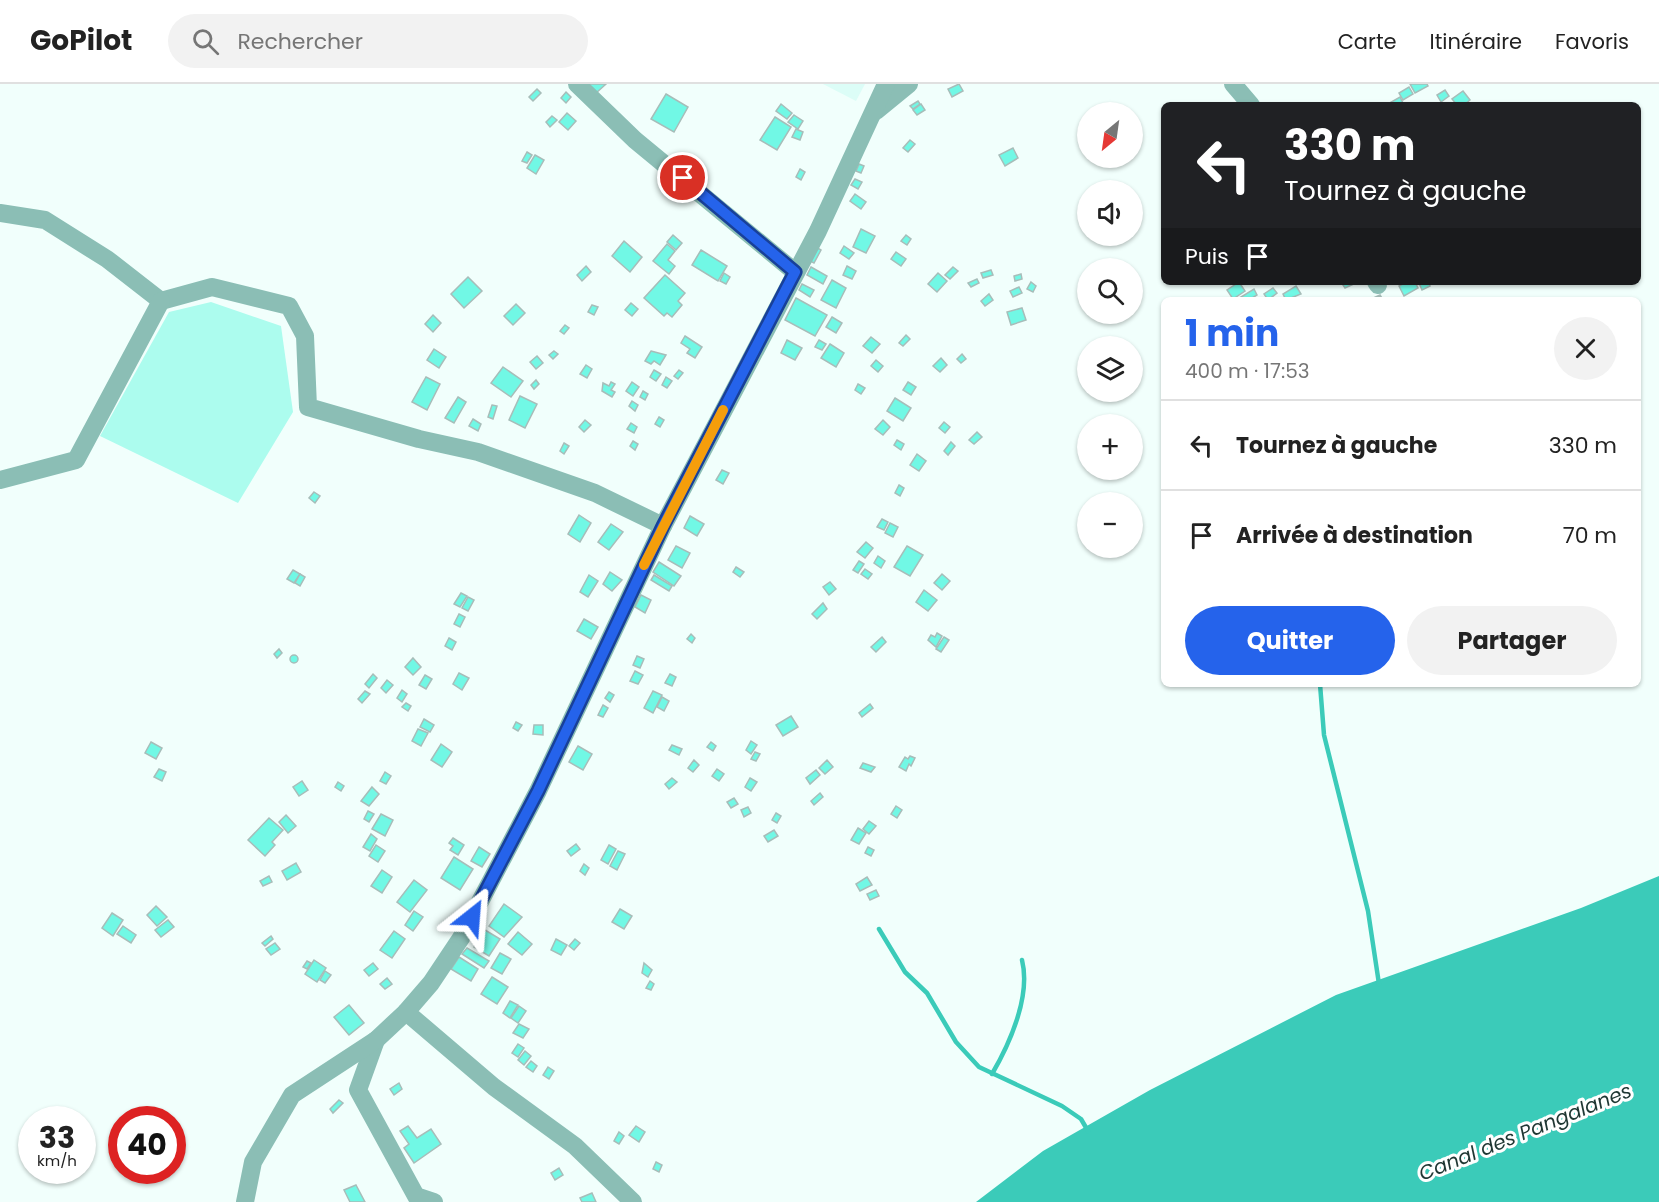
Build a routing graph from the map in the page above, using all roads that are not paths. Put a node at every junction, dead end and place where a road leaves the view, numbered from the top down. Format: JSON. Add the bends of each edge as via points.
{"nodes":[{"id":1,"x":577,"y":84,"type":"edge"},
{"id":2,"x":886,"y":84,"type":"edge"},
{"id":3,"x":909,"y":84,"type":"edge"},
{"id":4,"x":1233,"y":84,"type":"edge"},
{"id":5,"x":1248,"y":102,"type":"edge"},
{"id":6,"x":870,"y":116,"type":"junction"},
{"id":7,"x":0,"y":213,"type":"edge"},
{"id":8,"x":795,"y":272,"type":"junction"},
{"id":9,"x":161,"y":301,"type":"junction"},
{"id":10,"x":0,"y":480,"type":"edge"},
{"id":11,"x":663,"y":526,"type":"junction"},
{"id":12,"x":406,"y":1012,"type":"junction"},
{"id":13,"x":376,"y":1040,"type":"junction"},
{"id":14,"x":246,"y":1202,"type":"edge"},
{"id":15,"x":434,"y":1202,"type":"edge"},
{"id":16,"x":633,"y":1202,"type":"edge"}],
"edges":[{"from":1,"to":8,"type":"street","via":[[634,140]]},
{"from":2,"to":6,"type":"street"},
{"from":3,"to":6,"type":"street"},
{"from":4,"to":5,"type":"street"},
{"from":6,"to":8,"type":"street"},
{"from":7,"to":9,"type":"street","via":[[45,220],[107,259]]},
{"from":8,"to":11,"type":"street"},
{"from":9,"to":10,"type":"street","via":[[76,460]]},
{"from":9,"to":11,"type":"street","via":[[212,287],[289,306],[305,336],[308,407],[488,455],[595,493]]},
{"from":11,"to":12,"type":"street","via":[[538,791],[461,938]]},
{"from":12,"to":13,"type":"street"},
{"from":12,"to":16,"type":"street","via":[[494,1087],[575,1146]]},
{"from":13,"to":14,"type":"street","via":[[292,1095],[253,1162]]},
{"from":13,"to":15,"type":"street","via":[[357,1090],[416,1196]]}]}
